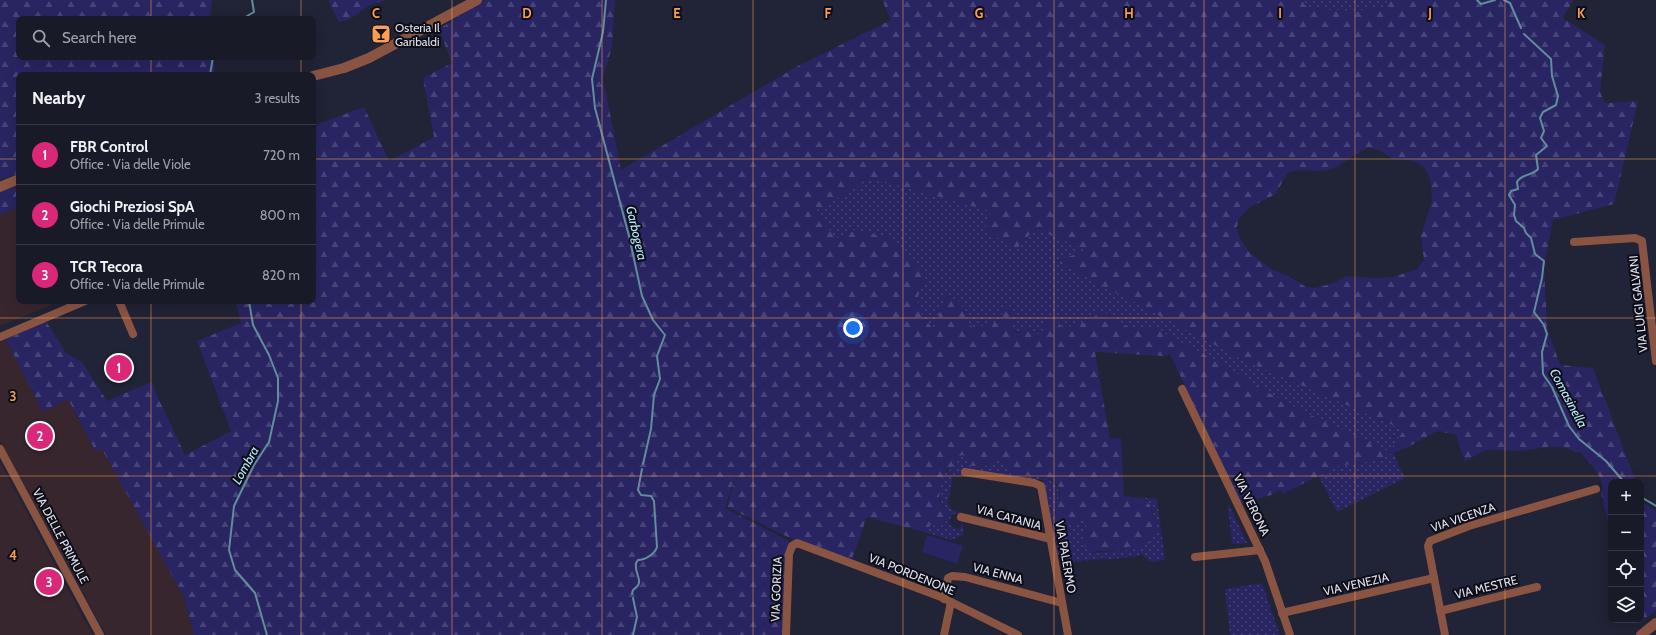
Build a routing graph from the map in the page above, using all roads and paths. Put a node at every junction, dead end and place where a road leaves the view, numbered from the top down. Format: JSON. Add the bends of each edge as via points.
{"nodes":[{"id":1,"x":477,"y":0,"type":"edge"},
{"id":2,"x":316,"y":75,"type":"edge"},
{"id":3,"x":16,"y":180,"type":"edge"},
{"id":4,"x":0,"y":187,"type":"edge"},
{"id":5,"x":1574,"y":242,"type":"dead end"},
{"id":6,"x":78,"y":304,"type":"edge"},
{"id":7,"x":120,"y":304,"type":"edge"},
{"id":8,"x":1653,"y":304,"type":"edge"},
{"id":9,"x":133,"y":334,"type":"dead end"},
{"id":10,"x":0,"y":337,"type":"edge"},
{"id":11,"x":1656,"y":358,"type":"edge"},
{"id":12,"x":1182,"y":389,"type":"dead end"},
{"id":13,"x":0,"y":449,"type":"edge"},
{"id":14,"x":965,"y":472,"type":"dead end"},
{"id":15,"x":1596,"y":489,"type":"dead end"},
{"id":16,"x":961,"y":517,"type":"dead end"},
{"id":17,"x":1051,"y":539,"type":"junction"},
{"id":18,"x":793,"y":545,"type":"joint"},
{"id":19,"x":1260,"y":550,"type":"junction"},
{"id":20,"x":1195,"y":557,"type":"dead end"},
{"id":21,"x":1434,"y":578,"type":"junction"},
{"id":22,"x":1537,"y":587,"type":"dead end"},
{"id":23,"x":948,"y":600,"type":"junction"},
{"id":24,"x":1062,"y":603,"type":"junction"},
{"id":25,"x":1440,"y":611,"type":"junction"},
{"id":26,"x":1282,"y":613,"type":"junction"},
{"id":27,"x":1656,"y":623,"type":"edge"},
{"id":28,"x":100,"y":635,"type":"edge"},
{"id":29,"x":786,"y":635,"type":"edge"},
{"id":30,"x":944,"y":635,"type":"edge"},
{"id":31,"x":1018,"y":635,"type":"edge"},
{"id":32,"x":1068,"y":635,"type":"edge"},
{"id":33,"x":1290,"y":635,"type":"edge"},
{"id":34,"x":1445,"y":635,"type":"edge"},
{"id":35,"x":1641,"y":635,"type":"edge"}],
"edges":[{"from":1,"to":2,"type":"street","via":[[369,58]]},
{"from":3,"to":4,"type":"street"},
{"from":5,"to":8,"type":"street","name":"VIA LUIGI GALVANI","via":[[1635,238],[1642,240]]},
{"from":6,"to":10,"type":"street"},
{"from":7,"to":9,"type":"street"},
{"from":8,"to":11,"type":"street","name":"VIA LUIGI GALVANI"},
{"from":12,"to":19,"type":"street","name":"VIA VERONA"},
{"from":13,"to":28,"type":"street","name":"VIA DELLE PRIMULE"},
{"from":14,"to":17,"type":"street","name":"VIA PALERMO","via":[[1039,484],[1042,488]]},
{"from":15,"to":21,"type":"street","name":"VIA VICENZA","via":[[1469,526],[1431,540],[1428,545]]},
{"from":16,"to":17,"type":"street","name":"VIA CATANIA"},
{"from":17,"to":24,"type":"street","name":"VIA PALERMO"},
{"from":18,"to":23,"type":"street","name":"VIA PORDENONE","via":[[804,545]]},
{"from":18,"to":29,"type":"street","name":"VIA GORIZIA","via":[[789,557]]},
{"from":19,"to":20,"type":"street"},
{"from":19,"to":26,"type":"street","name":"VIA VERONA"},
{"from":21,"to":25,"type":"street","name":"VIA VICENZA"},
{"from":21,"to":26,"type":"street","name":"VIA VENEZIA"},
{"from":22,"to":25,"type":"street","name":"VIA MESTRE"},
{"from":23,"to":24,"type":"street","name":"VIA ENNA","via":[[948,578],[954,576]]},
{"from":23,"to":30,"type":"street"},
{"from":23,"to":31,"type":"street","name":"VIA PORDENONE"},
{"from":24,"to":32,"type":"street","name":"VIA PALERMO"},
{"from":25,"to":34,"type":"street","name":"VIA VICENZA"},
{"from":26,"to":33,"type":"street","name":"VIA VERONA"},
{"from":27,"to":35,"type":"street"}]}
